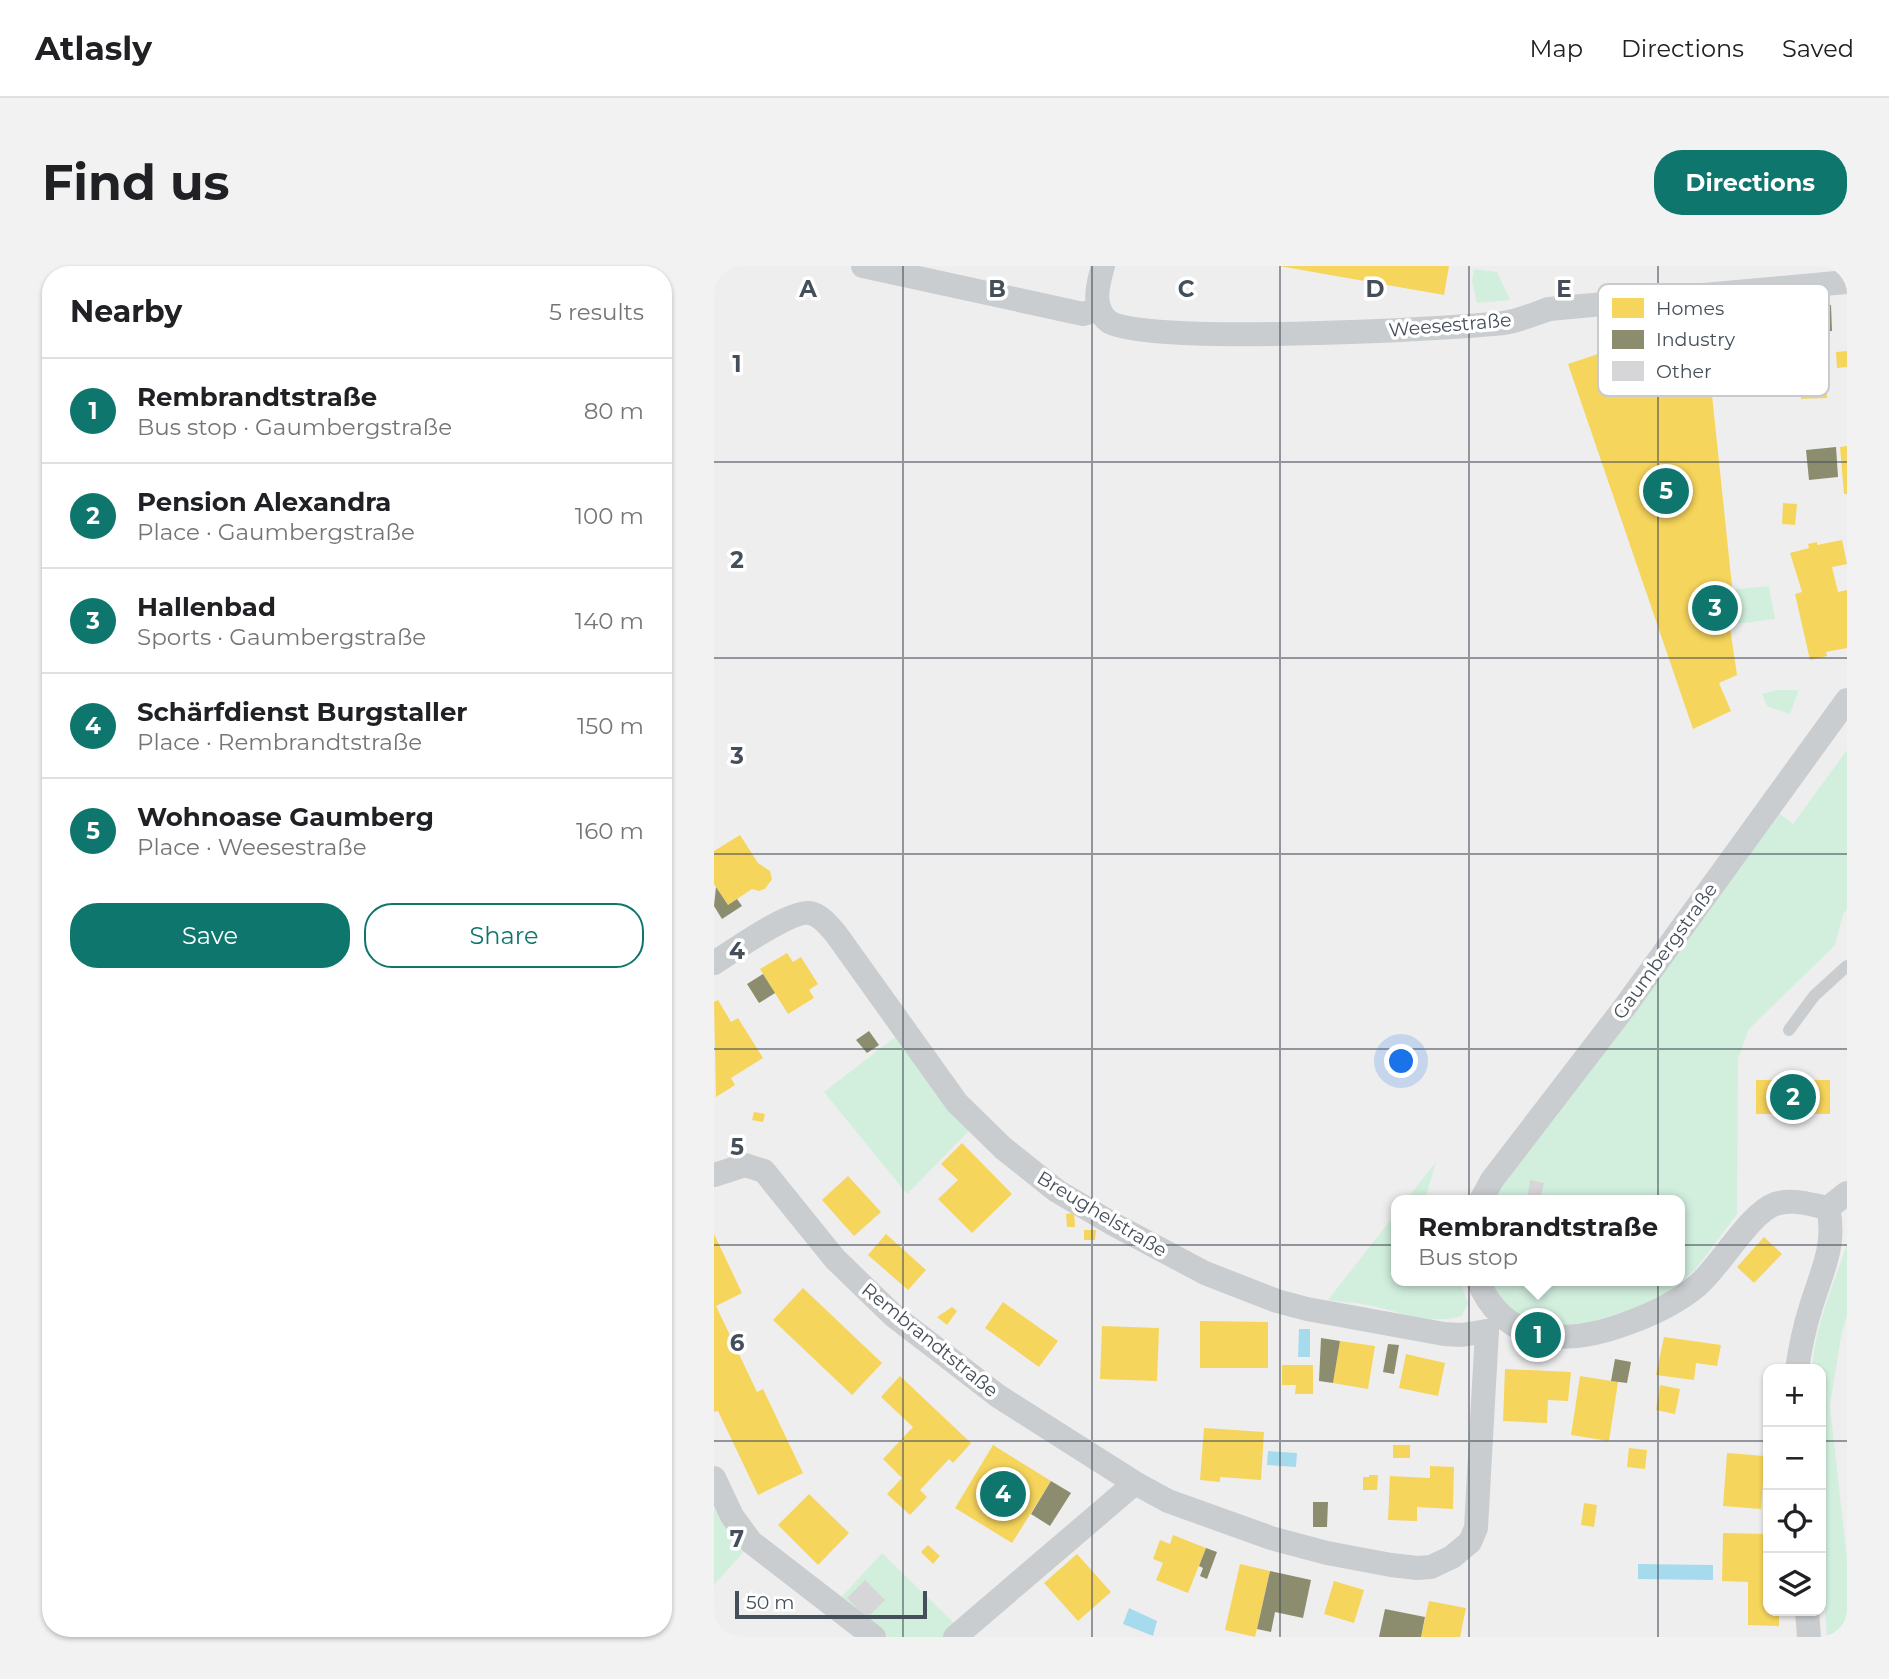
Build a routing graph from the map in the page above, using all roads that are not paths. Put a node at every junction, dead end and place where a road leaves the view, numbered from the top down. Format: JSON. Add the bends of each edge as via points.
{"nodes":[{"id":1,"x":863,"y":266,"type":"edge"},
{"id":2,"x":1103,"y":266,"type":"edge"},
{"id":3,"x":1847,"y":282,"type":"edge"},
{"id":4,"x":1825,"y":284,"type":"edge"},
{"id":5,"x":1598,"y":305,"type":"edge"},
{"id":6,"x":1099,"y":309,"type":"junction"},
{"id":7,"x":1847,"y":700,"type":"edge"},
{"id":8,"x":714,"y":963,"type":"edge"},
{"id":9,"x":1847,"y":966,"type":"edge"},
{"id":10,"x":1789,"y":1030,"type":"dead end"},
{"id":11,"x":714,"y":1175,"type":"edge"},
{"id":12,"x":1484,"y":1195,"type":"edge"},
{"id":13,"x":1837,"y":1201,"type":"edge"},
{"id":14,"x":1481,"y":1286,"type":"edge"},
{"id":15,"x":1495,"y":1324,"type":"junction"},
{"id":16,"x":1798,"y":1364,"type":"edge"},
{"id":17,"x":714,"y":1478,"type":"edge"},
{"id":18,"x":1135,"y":1483,"type":"junction"},
{"id":19,"x":1807,"y":1616,"type":"edge"},
{"id":20,"x":874,"y":1637,"type":"edge"},
{"id":21,"x":955,"y":1637,"type":"edge"},
{"id":22,"x":1809,"y":1637,"type":"edge"}],
"edges":[{"from":1,"to":6,"type":"street","via":[[1083,314]]},
{"from":2,"to":6,"type":"street"},
{"from":3,"to":4,"type":"street","name":"Weesestraße"},
{"from":5,"to":6,"type":"street","name":"Weesestraße","via":[[1549,309],[1506,322],[1360,332],[1171,332],[1124,327],[1109,321]]},
{"from":7,"to":12,"type":"street","name":"Gaumbergstraße"},
{"from":8,"to":15,"type":"street","name":"Breughelstraße","via":[[782,921],[811,913],[835,933],[957,1103],[1057,1191],[1205,1273],[1277,1301],[1444,1334],[1462,1335]]},
{"from":9,"to":10,"type":"lane","via":[[1814,996]]},
{"from":11,"to":18,"type":"street","name":"Rembrandtstraße","via":[[744,1165],[764,1171],[835,1259],[894,1316],[998,1396]]},
{"from":13,"to":15,"type":"street","via":[[1774,1205],[1754,1219],[1712,1271],[1679,1299],[1638,1320],[1607,1331],[1562,1338]]},
{"from":13,"to":16,"type":"street","via":[[1830,1251]]},
{"from":14,"to":15,"type":"street"},
{"from":15,"to":18,"type":"street","name":"Rembrandtstraße","via":[[1476,1528],[1469,1542],[1441,1564],[1425,1568],[1391,1565],[1271,1538],[1168,1501]]},
{"from":17,"to":20,"type":"street","via":[[751,1542]]},
{"from":18,"to":21,"type":"street"},
{"from":19,"to":22,"type":"street"}]}
